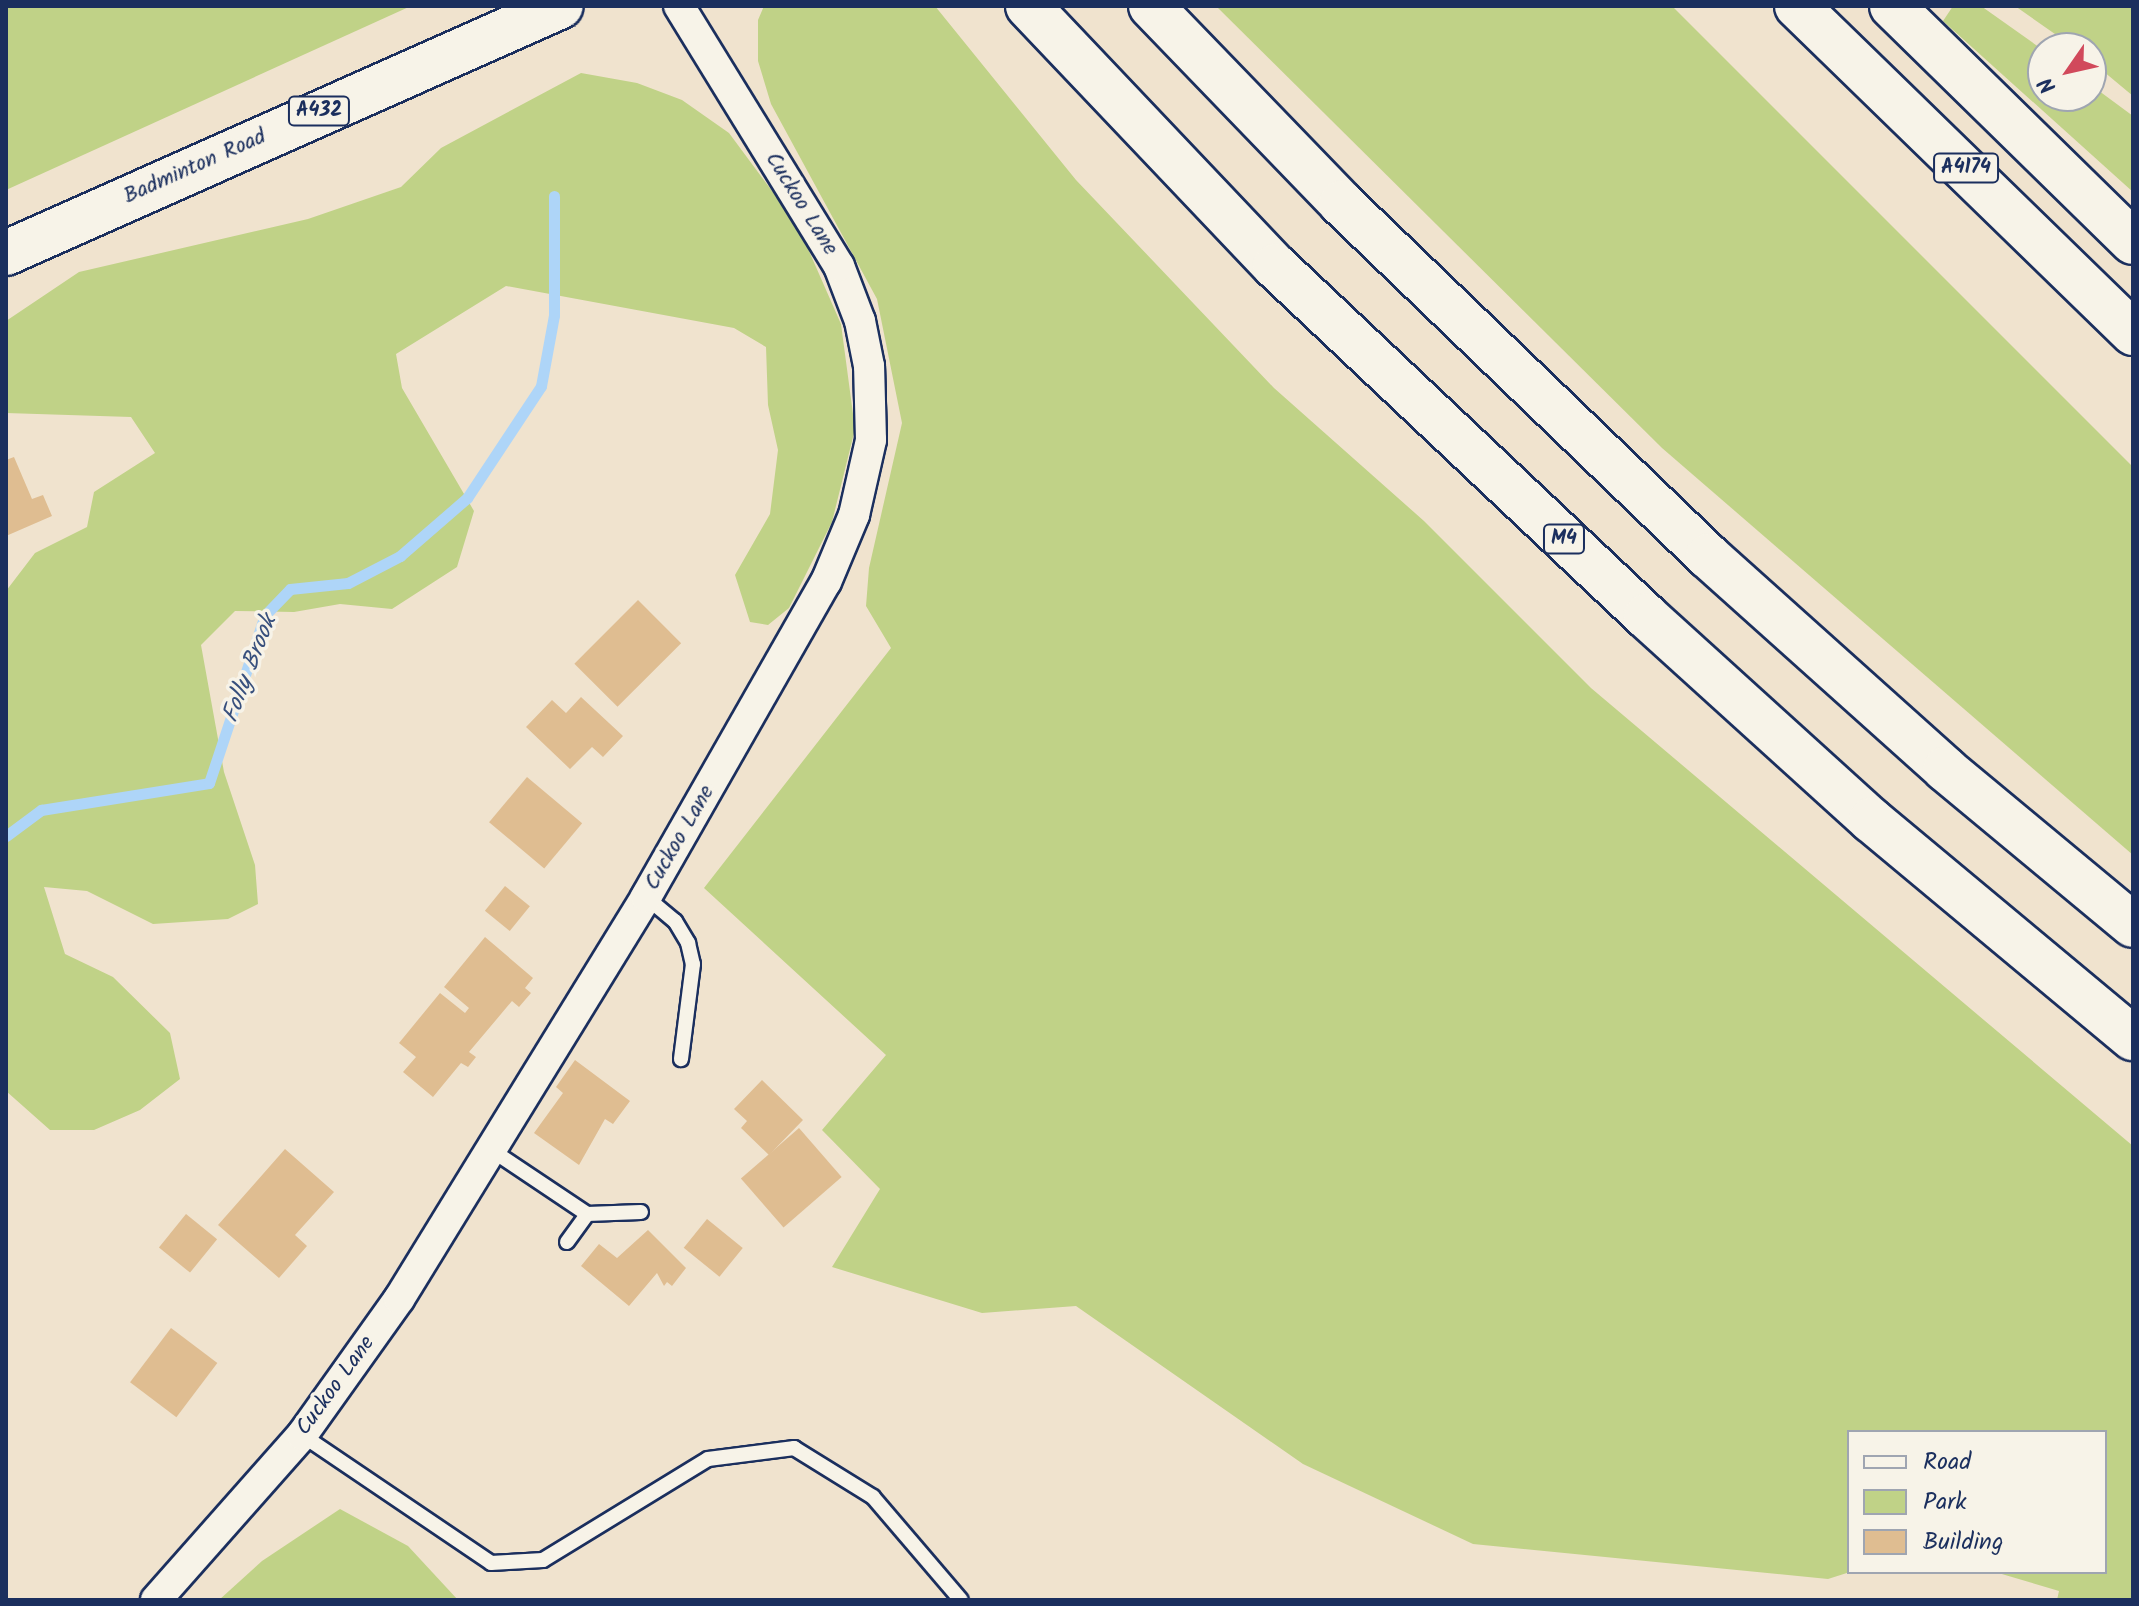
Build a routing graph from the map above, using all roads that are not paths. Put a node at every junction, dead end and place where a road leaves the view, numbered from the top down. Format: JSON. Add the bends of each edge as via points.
{"nodes":[{"id":1,"x":561,"y":6,"type":"edge"},
{"id":2,"x":679,"y":6,"type":"edge"},
{"id":3,"x":1028,"y":6,"type":"edge"},
{"id":4,"x":1151,"y":6,"type":"edge"},
{"id":5,"x":1797,"y":6,"type":"edge"},
{"id":6,"x":1892,"y":6,"type":"edge"},
{"id":7,"x":2133,"y":242,"type":"edge"},
{"id":8,"x":6,"y":253,"type":"edge"},
{"id":9,"x":2133,"y":333,"type":"edge"},
{"id":10,"x":646,"y":897,"type":"junction"},
{"id":11,"x":2133,"y":925,"type":"edge"},
{"id":12,"x":2133,"y":1038,"type":"edge"},
{"id":13,"x":681,"y":1059,"type":"dead end"},
{"id":14,"x":493,"y":1151,"type":"junction"},
{"id":15,"x":641,"y":1212,"type":"dead end"},
{"id":16,"x":587,"y":1214,"type":"junction"},
{"id":17,"x":567,"y":1242,"type":"dead end"},
{"id":18,"x":302,"y":1435,"type":"junction"},
{"id":19,"x":156,"y":1600,"type":"edge"},
{"id":20,"x":961,"y":1600,"type":"edge"}],
"edges":[{"from":1,"to":8,"type":"main road","name":"Badminton Road","number":"A432"},
{"from":2,"to":10,"type":"street","name":"Cuckoo Lane","via":[[839,266],[860,321],[869,366],[871,440],[854,515],[826,582]]},
{"from":3,"to":12,"type":"main road","number":"M4","via":[[1275,266],[1646,616],[1871,820]]},
{"from":4,"to":11,"type":"main road","via":[[1341,203],[1708,556],[1945,769]]},
{"from":5,"to":9,"type":"main road","number":"A4174"},
{"from":6,"to":7,"type":"main road","number":"A4174"},
{"from":10,"to":13,"type":"lane","via":[[675,921],[690,954]]},
{"from":10,"to":14,"type":"street","name":"Cuckoo Lane"},
{"from":14,"to":16,"type":"lane"},
{"from":14,"to":18,"type":"street","name":"Cuckoo Lane","via":[[399,1299]]},
{"from":15,"to":16,"type":"lane"},
{"from":16,"to":17,"type":"lane"},
{"from":18,"to":19,"type":"street","name":"Cuckoo Lane"},
{"from":18,"to":20,"type":"lane","via":[[491,1563],[543,1560],[708,1459],[794,1448],[873,1497]]}]}
